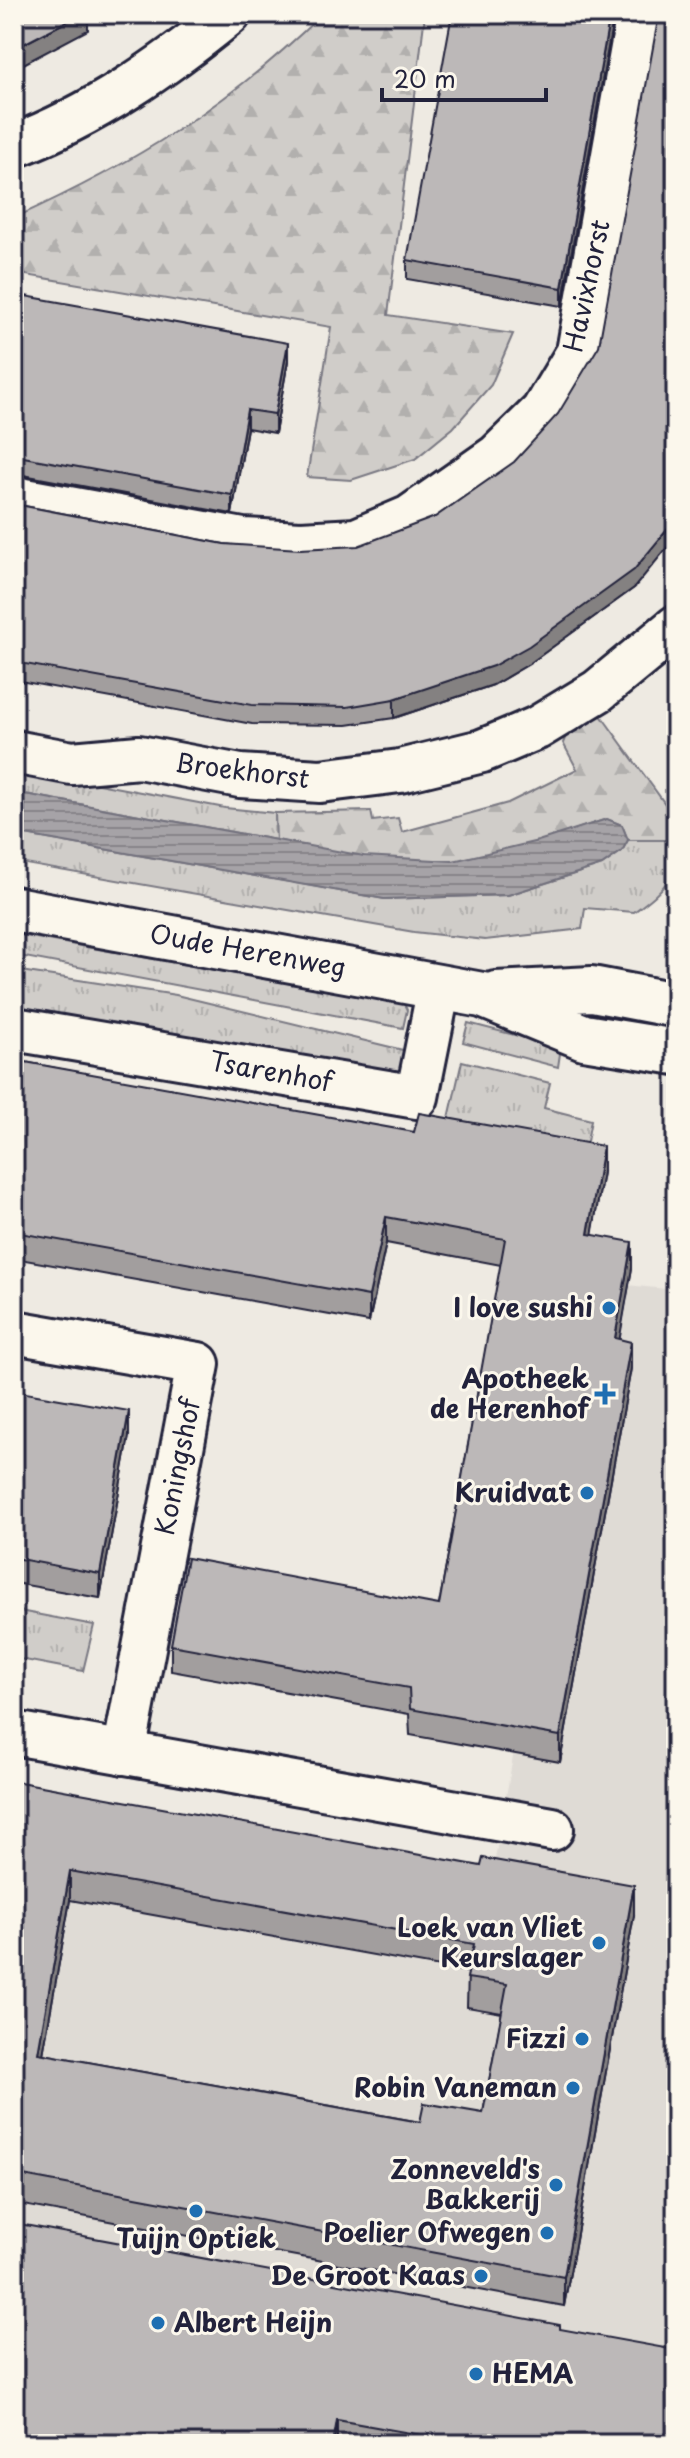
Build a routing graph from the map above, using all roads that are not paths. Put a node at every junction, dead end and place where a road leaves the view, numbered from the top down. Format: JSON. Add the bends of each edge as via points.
{"nodes":[{"id":1,"x":229,"y":14,"type":"edge"},
{"id":2,"x":638,"y":14,"type":"edge"},
{"id":3,"x":14,"y":146,"type":"edge"},
{"id":4,"x":14,"y":498,"type":"edge"},
{"id":5,"x":676,"y":627,"type":"edge"},
{"id":6,"x":14,"y":752,"type":"edge"},
{"id":7,"x":14,"y":909,"type":"edge"},
{"id":8,"x":439,"y":987,"type":"junction"},
{"id":9,"x":482,"y":995,"type":"junction"},
{"id":10,"x":676,"y":1005,"type":"edge"},
{"id":11,"x":14,"y":1029,"type":"edge"},
{"id":12,"x":676,"y":1052,"type":"edge"},
{"id":13,"x":14,"y":1332,"type":"edge"},
{"id":14,"x":14,"y":1733,"type":"edge"},
{"id":15,"x":124,"y":1753,"type":"junction"},
{"id":16,"x":552,"y":1829,"type":"dead end"}],
"edges":[{"from":1,"to":3,"type":"street","via":[[171,61],[49,132]]},
{"from":2,"to":4,"type":"street","name":"Havixhorst","via":[[578,352],[542,412],[478,471],[410,517],[356,540],[243,540]]},
{"from":5,"to":6,"type":"street","name":"Broekhorst","via":[[598,691],[537,728],[482,751],[400,771],[320,781],[240,776],[139,757],[72,763]]},
{"from":7,"to":8,"type":"street","name":"Oude Herenweg"},
{"from":8,"to":9,"type":"street","name":"Oude Herenweg"},
{"from":8,"to":11,"type":"street","name":"Tsarenhof","via":[[417,1097]]},
{"from":9,"to":10,"type":"street","name":"Oude Herenweg","via":[[592,989]]},
{"from":9,"to":12,"type":"street","name":"Oude Herenweg","via":[[584,1037]]},
{"from":13,"to":15,"type":"street","name":"Koningshof","via":[[198,1364]]},
{"from":14,"to":15,"type":"street"},
{"from":15,"to":16,"type":"street"}]}
